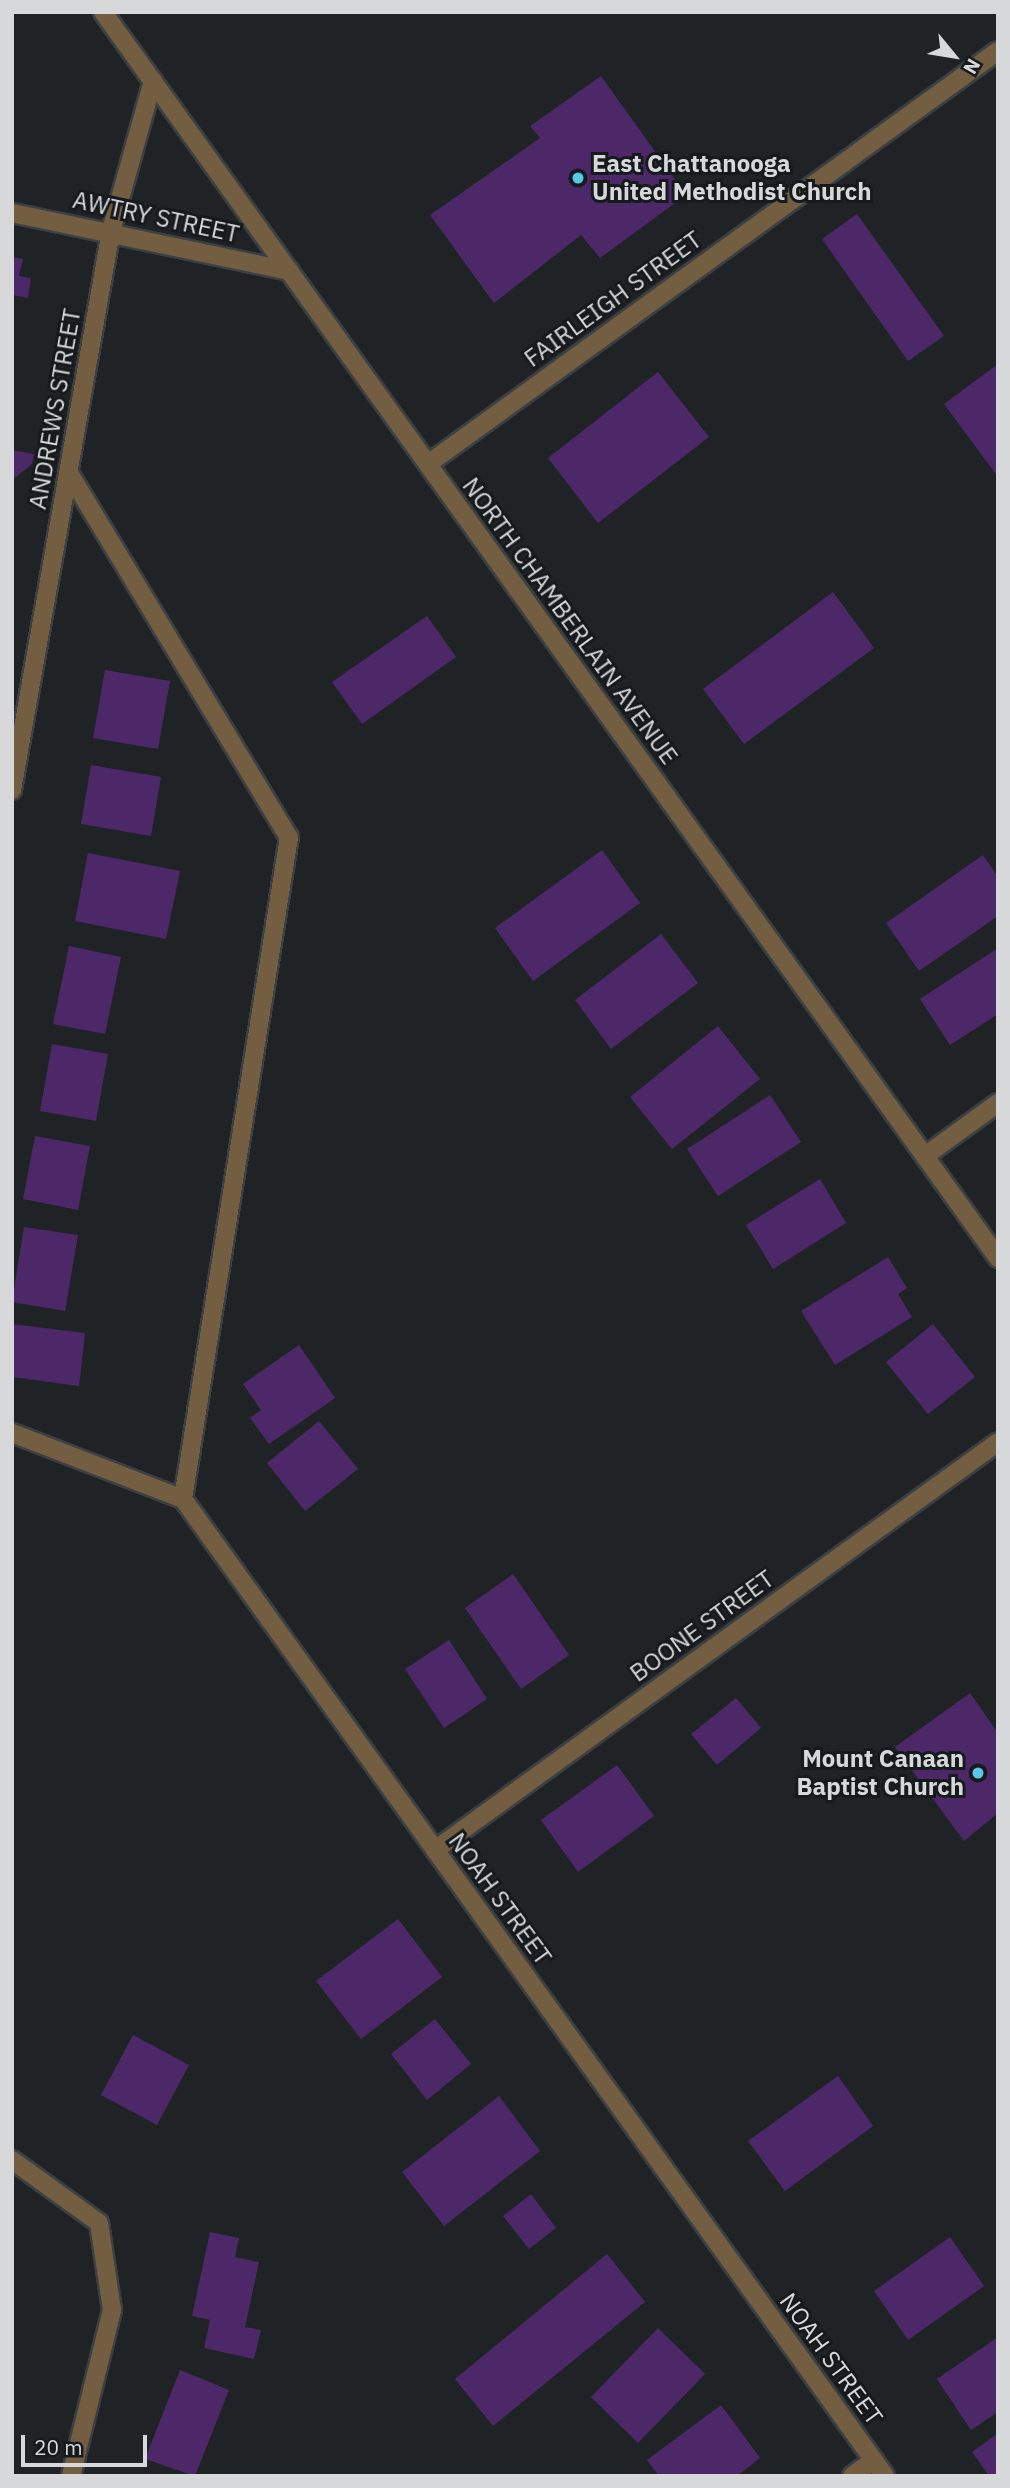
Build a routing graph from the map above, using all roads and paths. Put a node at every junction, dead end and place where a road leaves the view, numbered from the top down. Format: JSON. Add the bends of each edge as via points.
{"nodes":[{"id":1,"x":103,"y":12,"type":"edge"},
{"id":2,"x":998,"y":51,"type":"edge"},
{"id":3,"x":153,"y":82,"type":"junction"},
{"id":4,"x":12,"y":213,"type":"edge"},
{"id":5,"x":111,"y":231,"type":"junction"},
{"id":6,"x":289,"y":271,"type":"junction"},
{"id":7,"x":428,"y":464,"type":"junction"},
{"id":8,"x":69,"y":473,"type":"junction"},
{"id":9,"x":12,"y":790,"type":"edge"},
{"id":10,"x":998,"y":1103,"type":"edge"},
{"id":11,"x":925,"y":1156,"type":"junction"},
{"id":12,"x":998,"y":1258,"type":"edge"},
{"id":13,"x":12,"y":1433,"type":"edge"},
{"id":14,"x":998,"y":1442,"type":"edge"},
{"id":15,"x":183,"y":1499,"type":"junction"},
{"id":16,"x":435,"y":1850,"type":"junction"},
{"id":17,"x":12,"y":2160,"type":"edge"},
{"id":18,"x":874,"y":2460,"type":"junction"},
{"id":19,"x":71,"y":2476,"type":"edge"},
{"id":20,"x":852,"y":2476,"type":"edge"},
{"id":21,"x":885,"y":2476,"type":"edge"}],
"edges":[{"from":1,"to":3,"type":"street","name":"NORTH CHAMBERLAIN AVENUE"},
{"from":2,"to":7,"type":"street","name":"FAIRLEIGH STREET"},
{"from":3,"to":5,"type":"street","name":"ANDREWS STREET"},
{"from":3,"to":6,"type":"street","name":"NORTH CHAMBERLAIN AVENUE"},
{"from":4,"to":5,"type":"street","name":"AWTRY STREET"},
{"from":5,"to":6,"type":"street","name":"AWTRY STREET"},
{"from":5,"to":8,"type":"street","name":"ANDREWS STREET"},
{"from":6,"to":7,"type":"street","name":"NORTH CHAMBERLAIN AVENUE"},
{"from":7,"to":11,"type":"street","name":"NORTH CHAMBERLAIN AVENUE"},
{"from":8,"to":9,"type":"street","name":"ANDREWS STREET"},
{"from":8,"to":15,"type":"street","via":[[289,837]]},
{"from":10,"to":11,"type":"street"},
{"from":11,"to":12,"type":"street","name":"NORTH CHAMBERLAIN AVENUE"},
{"from":13,"to":15,"type":"street"},
{"from":14,"to":16,"type":"street","name":"BOONE STREET"},
{"from":15,"to":16,"type":"street","name":"NOAH STREET"},
{"from":16,"to":18,"type":"street","name":"NOAH STREET"},
{"from":17,"to":19,"type":"street","via":[[99,2223],[112,2310]]},
{"from":18,"to":20,"type":"street"},
{"from":18,"to":21,"type":"street","name":"NOAH STREET"}]}
